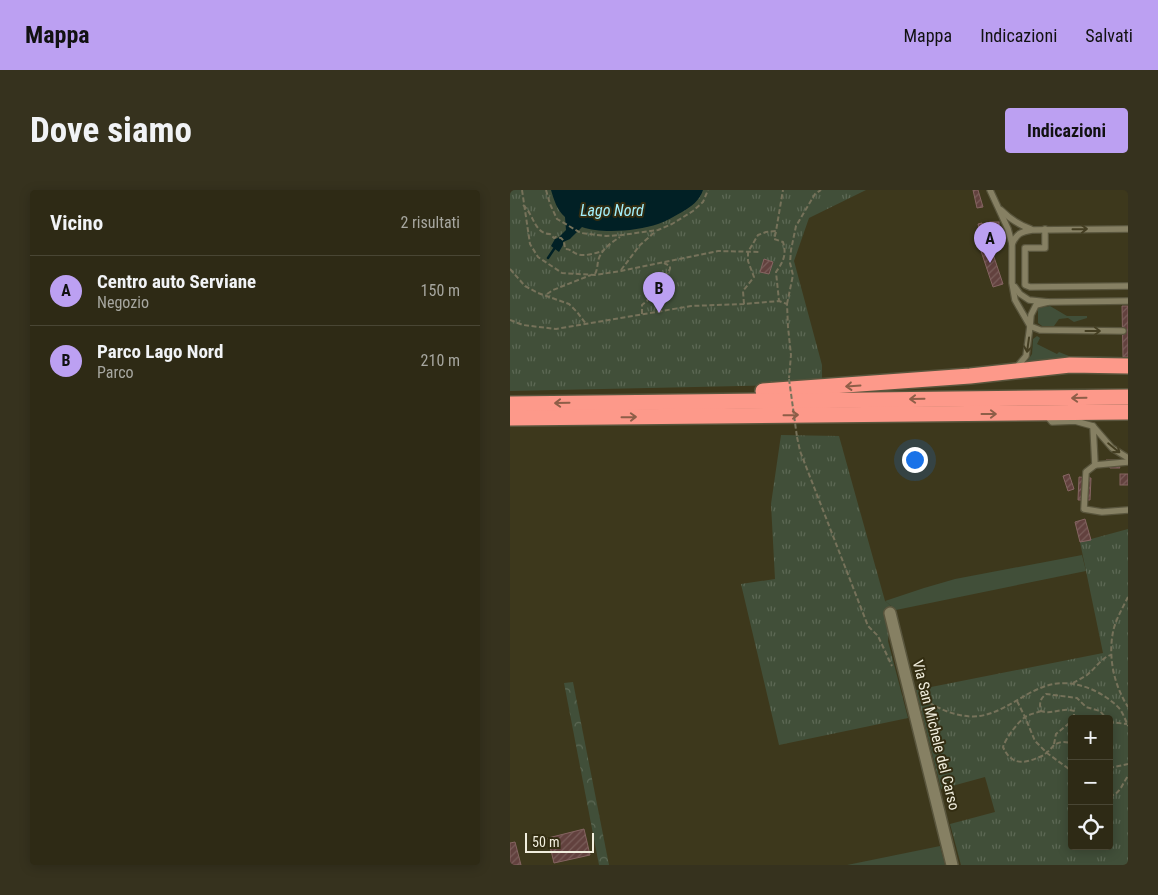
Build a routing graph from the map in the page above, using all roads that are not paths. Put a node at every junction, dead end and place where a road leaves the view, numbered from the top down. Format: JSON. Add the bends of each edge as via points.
{"nodes":[{"id":1,"x":990,"y":190,"type":"edge"},
{"id":2,"x":996,"y":205,"type":"junction"},
{"id":3,"x":1128,"y":229,"type":"edge"},
{"id":4,"x":1032,"y":230,"type":"junction"},
{"id":5,"x":1045,"y":230,"type":"junction"},
{"id":6,"x":1012,"y":244,"type":"junction"},
{"id":7,"x":1012,"y":283,"type":"junction"},
{"id":8,"x":1128,"y":286,"type":"edge"},
{"id":9,"x":1128,"y":301,"type":"edge"},
{"id":10,"x":1048,"y":302,"type":"junction"},
{"id":11,"x":1030,"y":326,"type":"junction"},
{"id":12,"x":1123,"y":331,"type":"dead end"},
{"id":13,"x":1128,"y":366,"type":"edge"},
{"id":14,"x":1013,"y":372,"type":"junction"},
{"id":15,"x":1128,"y":397,"type":"edge"},
{"id":16,"x":589,"y":403,"type":"junction"},
{"id":17,"x":510,"y":404,"type":"edge"},
{"id":18,"x":1128,"y":412,"type":"edge"},
{"id":19,"x":1044,"y":413,"type":"junction"},
{"id":20,"x":510,"y":418,"type":"edge"},
{"id":21,"x":1093,"y":426,"type":"junction"},
{"id":22,"x":1128,"y":458,"type":"edge"},
{"id":23,"x":1128,"y":462,"type":"edge"},
{"id":24,"x":1095,"y":465,"type":"junction"},
{"id":25,"x":1128,"y":510,"type":"edge"},
{"id":26,"x":890,"y":613,"type":"dead end"},
{"id":27,"x":952,"y":865,"type":"edge"}],
"edges":[{"from":1,"to":2,"type":"lane"},
{"from":2,"to":4,"type":"lane","via":[[1010,219]]},
{"from":2,"to":6,"type":"lane"},
{"from":5,"to":3,"type":"lane","one_way":true},
{"from":4,"to":5,"type":"lane"},
{"from":4,"to":6,"type":"lane","via":[[1016,236]]},
{"from":5,"to":8,"type":"lane","via":[[1045,248],[1025,248],[1025,285]]},
{"from":6,"to":7,"type":"lane"},
{"from":7,"to":10,"type":"lane","via":[[1029,300]]},
{"from":7,"to":11,"type":"lane","via":[[1016,300]]},
{"from":9,"to":10,"type":"lane"},
{"from":10,"to":11,"type":"lane","via":[[1036,305]]},
{"from":11,"to":12,"type":"lane","one_way":true,"via":[[1040,330]]},
{"from":11,"to":14,"type":"lane","one_way":true,"via":[[1026,356]]},
{"from":13,"to":14,"type":"highway","via":[[1070,365]]},
{"from":14,"to":16,"type":"highway","one_way":true,"via":[[749,392],[606,395]]},
{"from":15,"to":16,"type":"highway","one_way":true},
{"from":16,"to":17,"type":"highway","one_way":true},
{"from":18,"to":19,"type":"highway"},
{"from":20,"to":19,"type":"highway","one_way":true},
{"from":19,"to":21,"type":"lane","via":[[1052,422],[1075,421]]},
{"from":21,"to":22,"type":"lane","one_way":true,"via":[[1112,448]]},
{"from":21,"to":24,"type":"lane"},
{"from":23,"to":24,"type":"lane"},
{"from":24,"to":25,"type":"lane","via":[[1086,472],[1084,509],[1102,512]]},
{"from":26,"to":27,"type":"street","name":"Via San Michele del Carso"}]}
